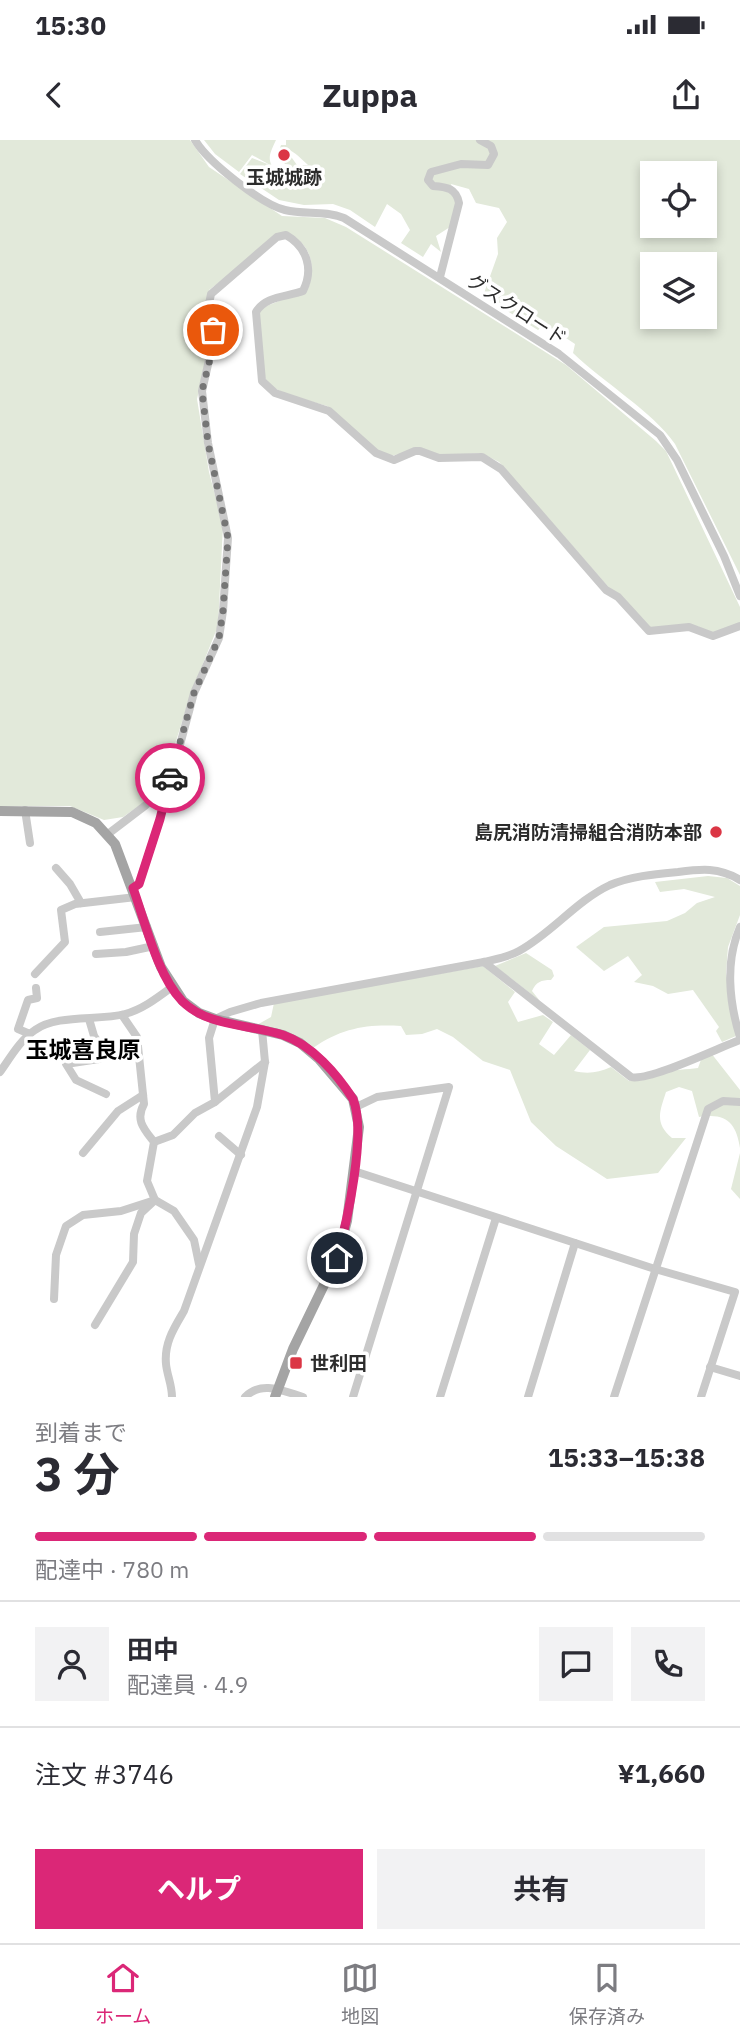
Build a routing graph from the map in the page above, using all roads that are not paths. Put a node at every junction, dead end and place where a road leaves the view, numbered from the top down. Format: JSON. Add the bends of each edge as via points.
{"nodes":[{"id":1,"x":195,"y":140,"type":"edge"},
{"id":2,"x":480,"y":140,"type":"edge"},
{"id":3,"x":440,"y":277,"type":"junction"},
{"id":4,"x":740,"y":596,"type":"edge"},
{"id":5,"x":740,"y":626,"type":"edge"},
{"id":6,"x":170,"y":776,"type":"junction"},
{"id":7,"x":25,"y":810,"type":"junction"},
{"id":8,"x":0,"y":811,"type":"edge"},
{"id":9,"x":108,"y":834,"type":"junction"},
{"id":10,"x":30,"y":843,"type":"dead end"},
{"id":11,"x":56,"y":868,"type":"dead end"},
{"id":12,"x":740,"y":880,"type":"edge"},
{"id":13,"x":135,"y":892,"type":"junction"},
{"id":14,"x":81,"y":903,"type":"junction"},
{"id":15,"x":147,"y":927,"type":"junction"},
{"id":16,"x":740,"y":927,"type":"edge"},
{"id":17,"x":100,"y":932,"type":"dead end"},
{"id":18,"x":154,"y":946,"type":"junction"},
{"id":19,"x":96,"y":954,"type":"dead end"},
{"id":20,"x":484,"y":962,"type":"junction"},
{"id":21,"x":36,"y":974,"type":"dead end"},
{"id":22,"x":172,"y":987,"type":"junction"},
{"id":23,"x":36,"y":988,"type":"dead end"},
{"id":24,"x":122,"y":1015,"type":"junction"},
{"id":25,"x":89,"y":1019,"type":"junction"},
{"id":26,"x":215,"y":1019,"type":"junction"},
{"id":27,"x":262,"y":1030,"type":"junction"},
{"id":28,"x":30,"y":1034,"type":"junction"},
{"id":29,"x":740,"y":1038,"type":"edge"},
{"id":30,"x":265,"y":1062,"type":"junction"},
{"id":31,"x":0,"y":1072,"type":"edge"},
{"id":32,"x":106,"y":1094,"type":"dead end"},
{"id":33,"x":143,"y":1095,"type":"junction"},
{"id":34,"x":215,"y":1102,"type":"junction"},
{"id":35,"x":740,"y":1102,"type":"edge"},
{"id":36,"x":356,"y":1107,"type":"junction"},
{"id":37,"x":219,"y":1136,"type":"dead end"},
{"id":38,"x":154,"y":1142,"type":"junction"},
{"id":39,"x":83,"y":1153,"type":"dead end"},
{"id":40,"x":241,"y":1154,"type":"junction"},
{"id":41,"x":354,"y":1171,"type":"junction"},
{"id":42,"x":417,"y":1192,"type":"junction"},
{"id":43,"x":155,"y":1200,"type":"junction"},
{"id":44,"x":496,"y":1218,"type":"junction"},
{"id":45,"x":575,"y":1243,"type":"junction"},
{"id":46,"x":199,"y":1265,"type":"junction"},
{"id":47,"x":655,"y":1269,"type":"junction"},
{"id":48,"x":737,"y":1293,"type":"edge"},
{"id":49,"x":54,"y":1299,"type":"dead end"},
{"id":50,"x":95,"y":1325,"type":"dead end"},
{"id":51,"x":710,"y":1367,"type":"junction"},
{"id":52,"x":740,"y":1377,"type":"edge"},
{"id":53,"x":276,"y":1393,"type":"edge"},
{"id":54,"x":172,"y":1397,"type":"edge"},
{"id":55,"x":245,"y":1397,"type":"edge"},
{"id":56,"x":303,"y":1397,"type":"edge"},
{"id":57,"x":353,"y":1397,"type":"edge"},
{"id":58,"x":440,"y":1397,"type":"edge"},
{"id":59,"x":528,"y":1397,"type":"edge"},
{"id":60,"x":614,"y":1397,"type":"edge"},
{"id":61,"x":701,"y":1397,"type":"edge"}],
"edges":[{"from":1,"to":3,"type":"street","name":"グスクロード","via":[[217,166],[275,206],[344,218]]},
{"from":2,"to":3,"type":"street","via":[[491,146],[494,154],[488,165],[461,163],[429,175],[433,186],[454,191],[459,203]]},
{"from":3,"to":4,"type":"street","name":"グスクロード","via":[[559,354],[660,435],[677,460]]},
{"from":5,"to":6,"type":"street","via":[[713,636],[689,627],[649,631],[606,590],[493,463],[482,457],[439,458],[420,451],[394,460],[386,458],[329,411],[267,387],[262,381],[256,312],[266,301],[303,291],[308,282],[304,249],[286,234],[211,294],[214,338],[202,391],[228,538],[223,611],[219,638],[194,693]]},
{"from":6,"to":9,"type":"street","via":[[146,805]]},
{"from":6,"to":13,"type":"street"},
{"from":7,"to":8,"type":"main road"},
{"from":7,"to":9,"type":"main road","via":[[72,811],[96,822]]},
{"from":7,"to":10,"type":"street"},
{"from":9,"to":13,"type":"main road"},
{"from":11,"to":14,"type":"street"},
{"from":12,"to":20,"type":"street","via":[[704,869],[612,884],[519,952]]},
{"from":13,"to":14,"type":"street"},
{"from":13,"to":15,"type":"main road"},
{"from":14,"to":21,"type":"street","via":[[61,910],[65,942]]},
{"from":15,"to":17,"type":"street"},
{"from":15,"to":18,"type":"main road"},
{"from":16,"to":29,"type":"street","via":[[729,968]]},
{"from":18,"to":19,"type":"street"},
{"from":18,"to":22,"type":"main road"},
{"from":20,"to":26,"type":"street","via":[[261,1003]]},
{"from":20,"to":29,"type":"street","via":[[637,1079]]},
{"from":22,"to":24,"type":"street"},
{"from":22,"to":26,"type":"main road","via":[[189,1006]]},
{"from":23,"to":28,"type":"street","via":[[37,998],[28,1000],[18,1029]]},
{"from":24,"to":25,"type":"street"},
{"from":24,"to":33,"type":"street","via":[[137,1037]]},
{"from":25,"to":28,"type":"street","via":[[51,1022]]},
{"from":25,"to":32,"type":"street","via":[[101,1047],[99,1059],[66,1064],[76,1080]]},
{"from":26,"to":27,"type":"main road"},
{"from":26,"to":34,"type":"street","via":[[209,1038]]},
{"from":27,"to":30,"type":"street"},
{"from":27,"to":36,"type":"main road","via":[[309,1049],[347,1090]]},
{"from":28,"to":31,"type":"street"},
{"from":30,"to":34,"type":"street"},
{"from":30,"to":40,"type":"street","via":[[257,1107]]},
{"from":33,"to":38,"type":"street","via":[[139,1120]]},
{"from":33,"to":39,"type":"street","via":[[118,1111]]},
{"from":34,"to":38,"type":"street","via":[[195,1113],[173,1135]]},
{"from":35,"to":47,"type":"street","via":[[723,1101],[708,1109]]},
{"from":36,"to":41,"type":"main road","via":[[359,1127]]},
{"from":36,"to":42,"type":"street","via":[[377,1097],[450,1087]]},
{"from":37,"to":40,"type":"street"},
{"from":38,"to":43,"type":"street","via":[[147,1181]]},
{"from":40,"to":46,"type":"street"},
{"from":41,"to":42,"type":"street"},
{"from":41,"to":53,"type":"main road","via":[[337,1258]]},
{"from":42,"to":44,"type":"street"},
{"from":42,"to":57,"type":"street"},
{"from":43,"to":46,"type":"street","via":[[174,1211],[194,1240]]},
{"from":43,"to":49,"type":"street","via":[[121,1211],[83,1215],[66,1226],[56,1255]]},
{"from":43,"to":50,"type":"street","via":[[141,1213],[134,1234],[133,1262]]},
{"from":44,"to":45,"type":"street"},
{"from":44,"to":58,"type":"street"},
{"from":45,"to":47,"type":"street"},
{"from":45,"to":59,"type":"street"},
{"from":46,"to":54,"type":"street","via":[[166,1347]]},
{"from":47,"to":48,"type":"street"},
{"from":47,"to":60,"type":"street"},
{"from":48,"to":51,"type":"street"},
{"from":51,"to":52,"type":"street"},
{"from":51,"to":61,"type":"street"},
{"from":53,"to":55,"type":"street","via":[[260,1388]]},
{"from":53,"to":56,"type":"street"}]}
